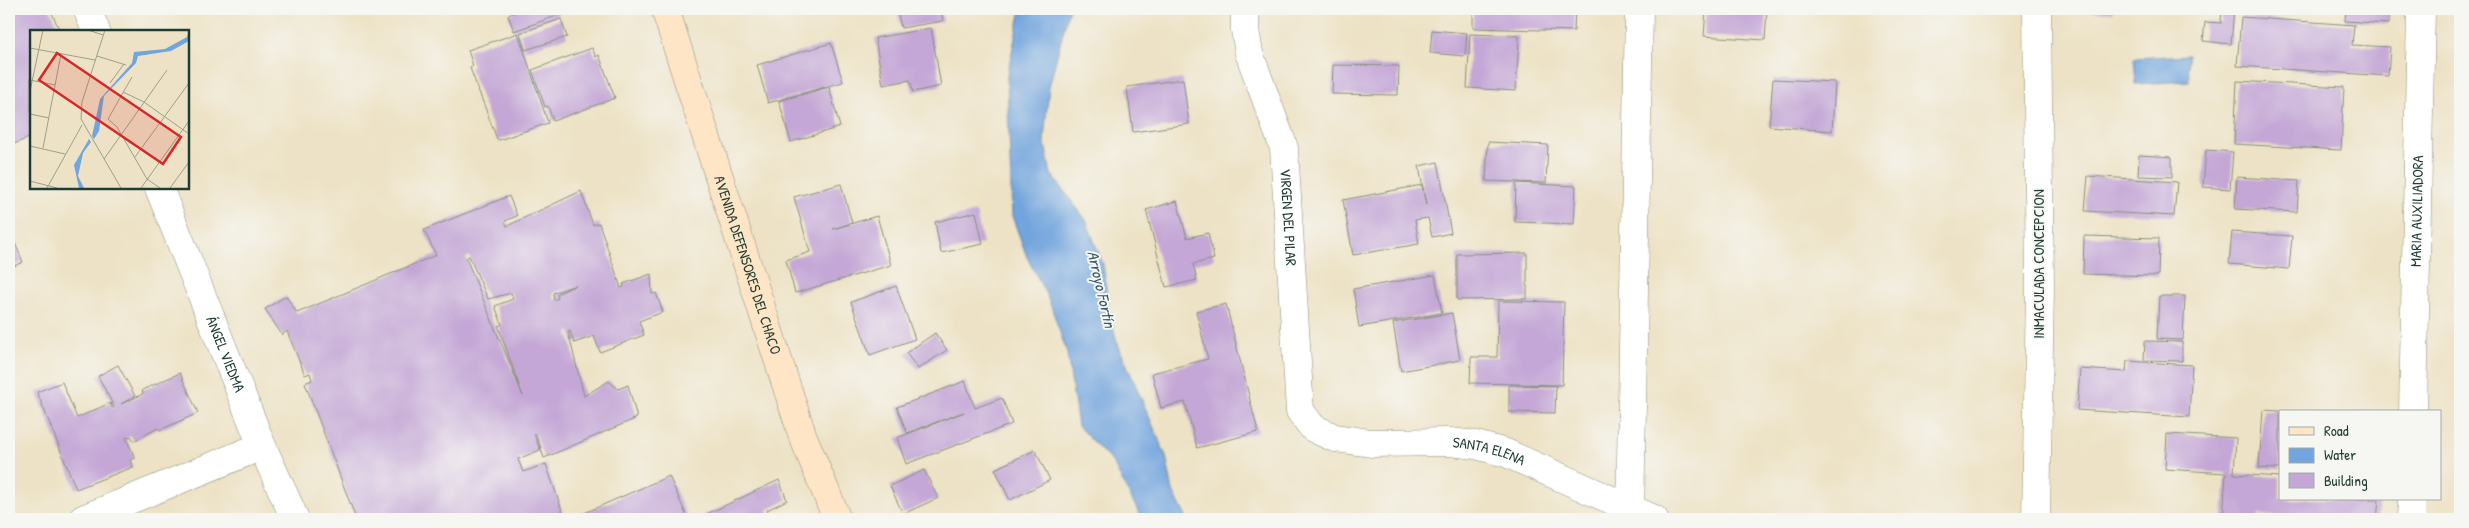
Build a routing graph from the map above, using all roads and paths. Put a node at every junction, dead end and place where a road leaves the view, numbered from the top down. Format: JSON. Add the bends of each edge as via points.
{"nodes":[{"id":1,"x":87,"y":9,"type":"edge"},
{"id":2,"x":665,"y":9,"type":"edge"},
{"id":3,"x":1245,"y":9,"type":"edge"},
{"id":4,"x":1639,"y":9,"type":"edge"},
{"id":5,"x":2038,"y":9,"type":"edge"},
{"id":6,"x":2421,"y":9,"type":"edge"},
{"id":7,"x":96,"y":30,"type":"edge"},
{"id":8,"x":159,"y":189,"type":"edge"},
{"id":9,"x":2413,"y":410,"type":"edge"},
{"id":10,"x":1313,"y":428,"type":"joint"},
{"id":11,"x":262,"y":446,"type":"junction"},
{"id":12,"x":2412,"y":500,"type":"edge"},
{"id":13,"x":1638,"y":516,"type":"edge"},
{"id":14,"x":83,"y":519,"type":"edge"},
{"id":15,"x":295,"y":519,"type":"edge"},
{"id":16,"x":838,"y":519,"type":"edge"},
{"id":17,"x":2036,"y":519,"type":"edge"},
{"id":18,"x":2411,"y":519,"type":"edge"}],
"edges":[{"from":1,"to":7,"type":"street"},
{"from":2,"to":16,"type":"main road","name":"AVENIDA DEFENSORES DEL CHACO","via":[[802,434]]},
{"from":3,"to":10,"type":"street","name":"VIRGEN DEL PILAR","via":[[1249,53],[1284,148],[1300,411]]},
{"from":4,"to":13,"type":"street"},
{"from":5,"to":17,"type":"street","name":"INMACULADA CONCEPCION","via":[[2040,287]]},
{"from":6,"to":9,"type":"street","name":"MARIA AUXILIADORA"},
{"from":8,"to":11,"type":"street","name":"ÁNGEL VIEDMA"},
{"from":10,"to":13,"type":"street","name":"SANTA ELENA","via":[[1335,438],[1371,443],[1450,442],[1506,453]]},
{"from":11,"to":14,"type":"street"},
{"from":11,"to":15,"type":"street","name":"ÁNGEL VIEDMA"},
{"from":12,"to":18,"type":"street"}]}
